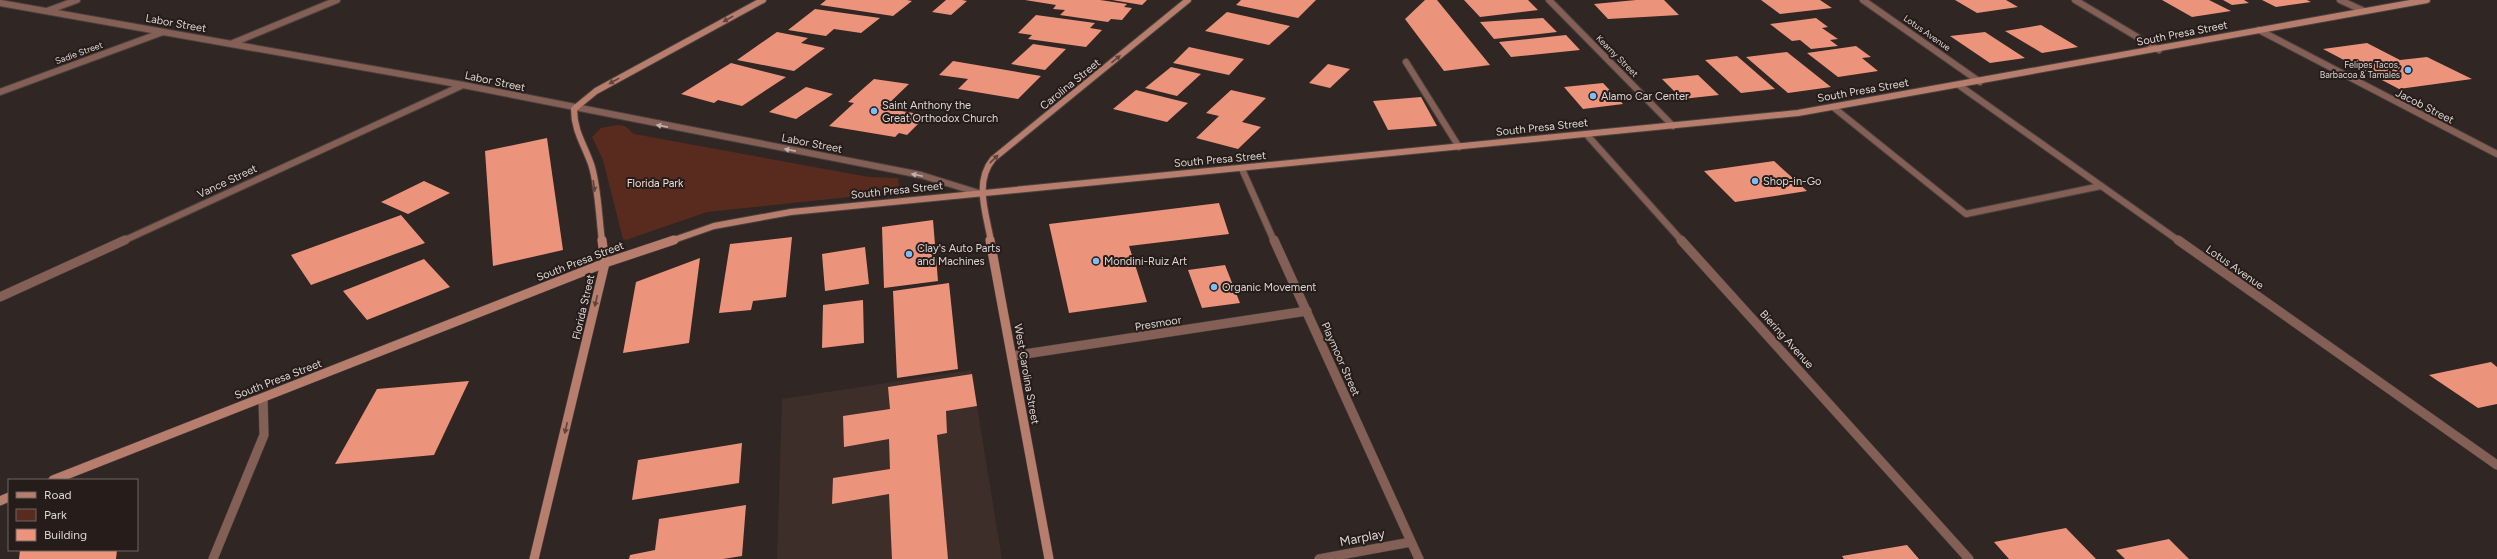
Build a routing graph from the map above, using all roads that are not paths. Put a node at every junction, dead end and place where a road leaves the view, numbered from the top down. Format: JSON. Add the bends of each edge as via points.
{"nodes":[{"id":1,"x":77,"y":0,"type":"edge"},
{"id":2,"x":337,"y":0,"type":"edge"},
{"id":3,"x":763,"y":0,"type":"edge"},
{"id":4,"x":1188,"y":0,"type":"edge"},
{"id":5,"x":1549,"y":0,"type":"edge"},
{"id":6,"x":1863,"y":0,"type":"edge"},
{"id":7,"x":2075,"y":0,"type":"edge"},
{"id":8,"x":2340,"y":0,"type":"edge"},
{"id":9,"x":2426,"y":0,"type":"edge"},
{"id":10,"x":0,"y":3,"type":"edge"},
{"id":11,"x":47,"y":11,"type":"junction"},
{"id":12,"x":2364,"y":12,"type":"junction"},
{"id":13,"x":2259,"y":30,"type":"junction"},
{"id":14,"x":163,"y":32,"type":"junction"},
{"id":15,"x":232,"y":44,"type":"junction"},
{"id":16,"x":2160,"y":50,"type":"junction"},
{"id":17,"x":1406,"y":62,"type":"dead end"},
{"id":18,"x":1980,"y":82,"type":"junction"},
{"id":19,"x":463,"y":85,"type":"junction"},
{"id":20,"x":1960,"y":86,"type":"junction"},
{"id":21,"x":0,"y":92,"type":"edge"},
{"id":22,"x":1833,"y":107,"type":"junction"},
{"id":23,"x":574,"y":109,"type":"junction"},
{"id":24,"x":1673,"y":126,"type":"junction"},
{"id":25,"x":1587,"y":135,"type":"junction"},
{"id":26,"x":1459,"y":147,"type":"junction"},
{"id":27,"x":2497,"y":154,"type":"edge"},
{"id":28,"x":1242,"y":169,"type":"junction"},
{"id":29,"x":2101,"y":186,"type":"junction"},
{"id":30,"x":982,"y":194,"type":"junction"},
{"id":31,"x":605,"y":264,"type":"junction"},
{"id":32,"x":0,"y":297,"type":"edge"},
{"id":33,"x":1307,"y":311,"type":"junction"},
{"id":34,"x":1012,"y":356,"type":"junction"},
{"id":35,"x":263,"y":398,"type":"junction"},
{"id":36,"x":2497,"y":465,"type":"edge"},
{"id":37,"x":56,"y":479,"type":"edge"},
{"id":38,"x":1410,"y":542,"type":"junction"},
{"id":39,"x":213,"y":559,"type":"edge"},
{"id":40,"x":534,"y":559,"type":"edge"},
{"id":41,"x":1049,"y":559,"type":"edge"},
{"id":42,"x":1319,"y":559,"type":"edge"},
{"id":43,"x":1419,"y":559,"type":"edge"},
{"id":44,"x":1970,"y":559,"type":"edge"}],
"edges":[{"from":1,"to":11,"type":"street"},
{"from":2,"to":15,"type":"street"},
{"from":3,"to":23,"type":"main road","one_way":true,"via":[[596,91]]},
{"from":30,"to":4,"type":"main road","name":"Carolina Street","one_way":true,"via":[[984,170],[993,159]]},
{"from":5,"to":24,"type":"street","name":"Kearny Street"},
{"from":6,"to":18,"type":"street","name":"Lotus Avenue"},
{"from":7,"to":16,"type":"street"},
{"from":8,"to":12,"type":"street"},
{"from":9,"to":12,"type":"main road","name":"South Presa Street"},
{"from":10,"to":11,"type":"street","name":"Labor Street"},
{"from":11,"to":14,"type":"street","name":"Labor Street"},
{"from":12,"to":13,"type":"main road","name":"South Presa Street"},
{"from":13,"to":16,"type":"main road","name":"South Presa Street"},
{"from":13,"to":27,"type":"street","name":"Jacob Street"},
{"from":14,"to":15,"type":"street","name":"Labor Street"},
{"from":14,"to":21,"type":"street","name":"Sadie Street"},
{"from":15,"to":19,"type":"street","name":"Labor Street"},
{"from":16,"to":18,"type":"main road","name":"South Presa Street"},
{"from":17,"to":26,"type":"street"},
{"from":18,"to":20,"type":"main road","name":"South Presa Street"},
{"from":19,"to":23,"type":"street","name":"Labor Street"},
{"from":19,"to":32,"type":"street","name":"Vance Street"},
{"from":20,"to":22,"type":"main road","name":"South Presa Street"},
{"from":20,"to":29,"type":"street","name":"Lotus Avenue"},
{"from":22,"to":24,"type":"main road","name":"South Presa Street"},
{"from":22,"to":29,"type":"street","via":[[1966,214]]},
{"from":30,"to":23,"type":"street","name":"Labor Street","one_way":true,"via":[[921,176]]},
{"from":23,"to":31,"type":"main road","name":"Florida Street","one_way":true,"via":[[574,124],[578,138],[591,165]]},
{"from":24,"to":25,"type":"main road","name":"South Presa Street"},
{"from":25,"to":26,"type":"main road","name":"South Presa Street"},
{"from":25,"to":44,"type":"street","name":"Biering Avenue"},
{"from":26,"to":28,"type":"main road","name":"South Presa Street"},
{"from":28,"to":30,"type":"main road","name":"South Presa Street"},
{"from":28,"to":33,"type":"street","name":"Playmoor Street"},
{"from":29,"to":36,"type":"street","name":"Lotus Avenue"},
{"from":30,"to":31,"type":"main road","name":"South Presa Street","via":[[749,218],[689,233]]},
{"from":30,"to":34,"type":"main road","name":"West Carolina Street"},
{"from":31,"to":35,"type":"main road","name":"South Presa Street"},
{"from":31,"to":40,"type":"main road","name":"Florida Street","one_way":true},
{"from":33,"to":34,"type":"street","name":"Presmoor"},
{"from":33,"to":38,"type":"street","name":"Playmoor Street"},
{"from":34,"to":41,"type":"main road","name":"West Carolina Street"},
{"from":35,"to":37,"type":"main road","name":"South Presa Street"},
{"from":35,"to":39,"type":"street","via":[[264,435]]},
{"from":38,"to":42,"type":"street","name":"Marplay"},
{"from":38,"to":43,"type":"street","name":"Playmoor Street"}]}
